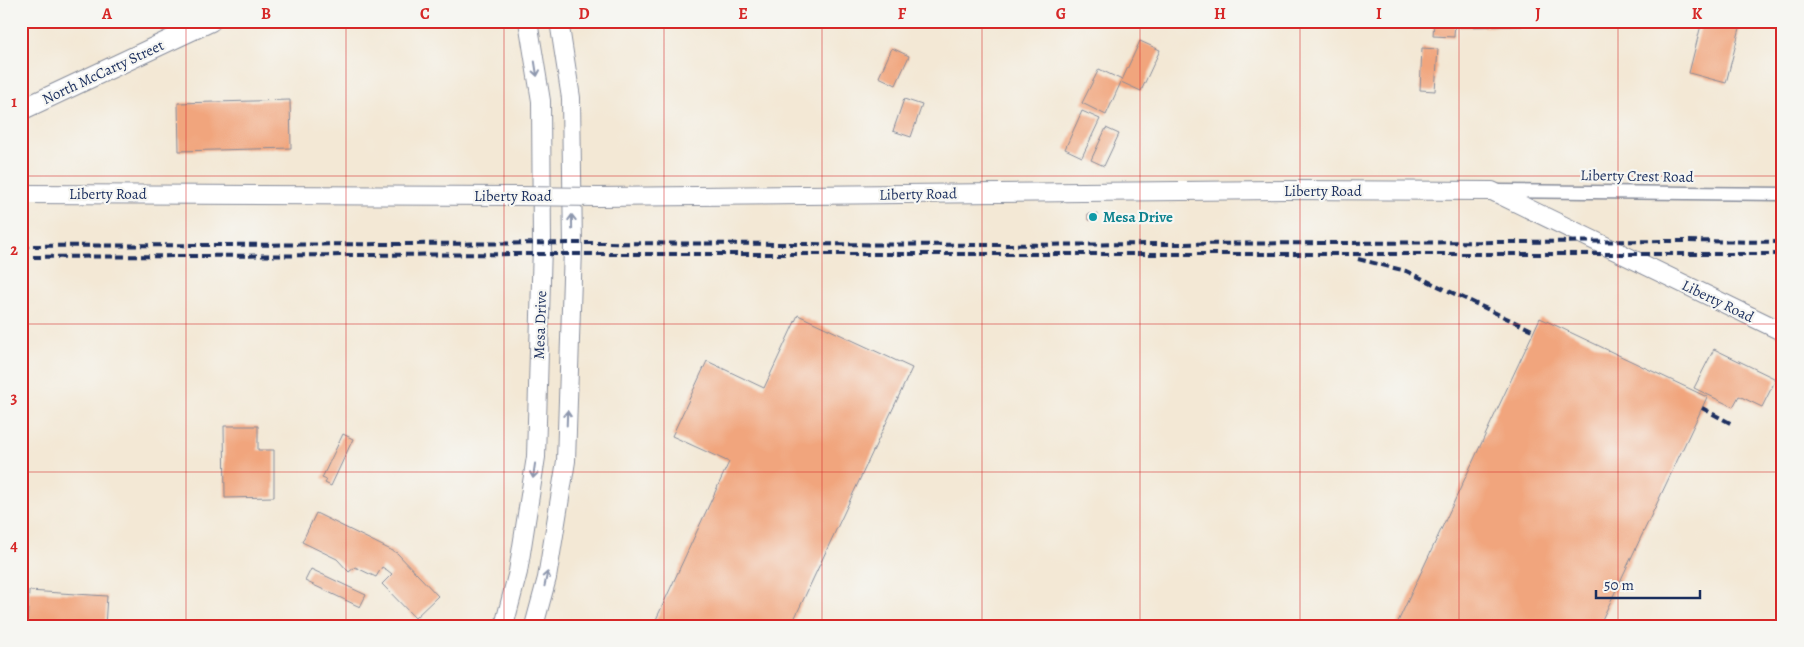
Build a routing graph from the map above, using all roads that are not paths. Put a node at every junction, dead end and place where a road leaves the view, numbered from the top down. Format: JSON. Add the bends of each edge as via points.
{"nodes":[{"id":1,"x":211,"y":21,"type":"edge"},
{"id":2,"x":528,"y":21,"type":"edge"},
{"id":3,"x":559,"y":21,"type":"edge"},
{"id":4,"x":21,"y":110,"type":"edge"},
{"id":5,"x":1492,"y":192,"type":"junction"},
{"id":6,"x":21,"y":194,"type":"edge"},
{"id":7,"x":1783,"y":194,"type":"edge"},
{"id":8,"x":1783,"y":332,"type":"edge"},
{"id":9,"x":504,"y":626,"type":"edge"},
{"id":10,"x":534,"y":626,"type":"edge"}],
"edges":[{"from":1,"to":4,"type":"main road","name":"North McCarty Street"},
{"from":2,"to":9,"type":"main road","name":"Mesa Drive","one_way":true,"via":[[541,101],[542,246],[536,457],[518,572]]},
{"from":10,"to":3,"type":"main road","name":"Mesa Drive","one_way":true,"via":[[547,578],[566,461],[573,248],[571,98]]},
{"from":5,"to":6,"type":"main road","name":"Liberty Road","bridge":true,"via":[[1287,190],[598,197]]},
{"from":5,"to":7,"type":"street","name":"Liberty Crest Road"},
{"from":5,"to":8,"type":"main road","name":"Liberty Road"}]}
